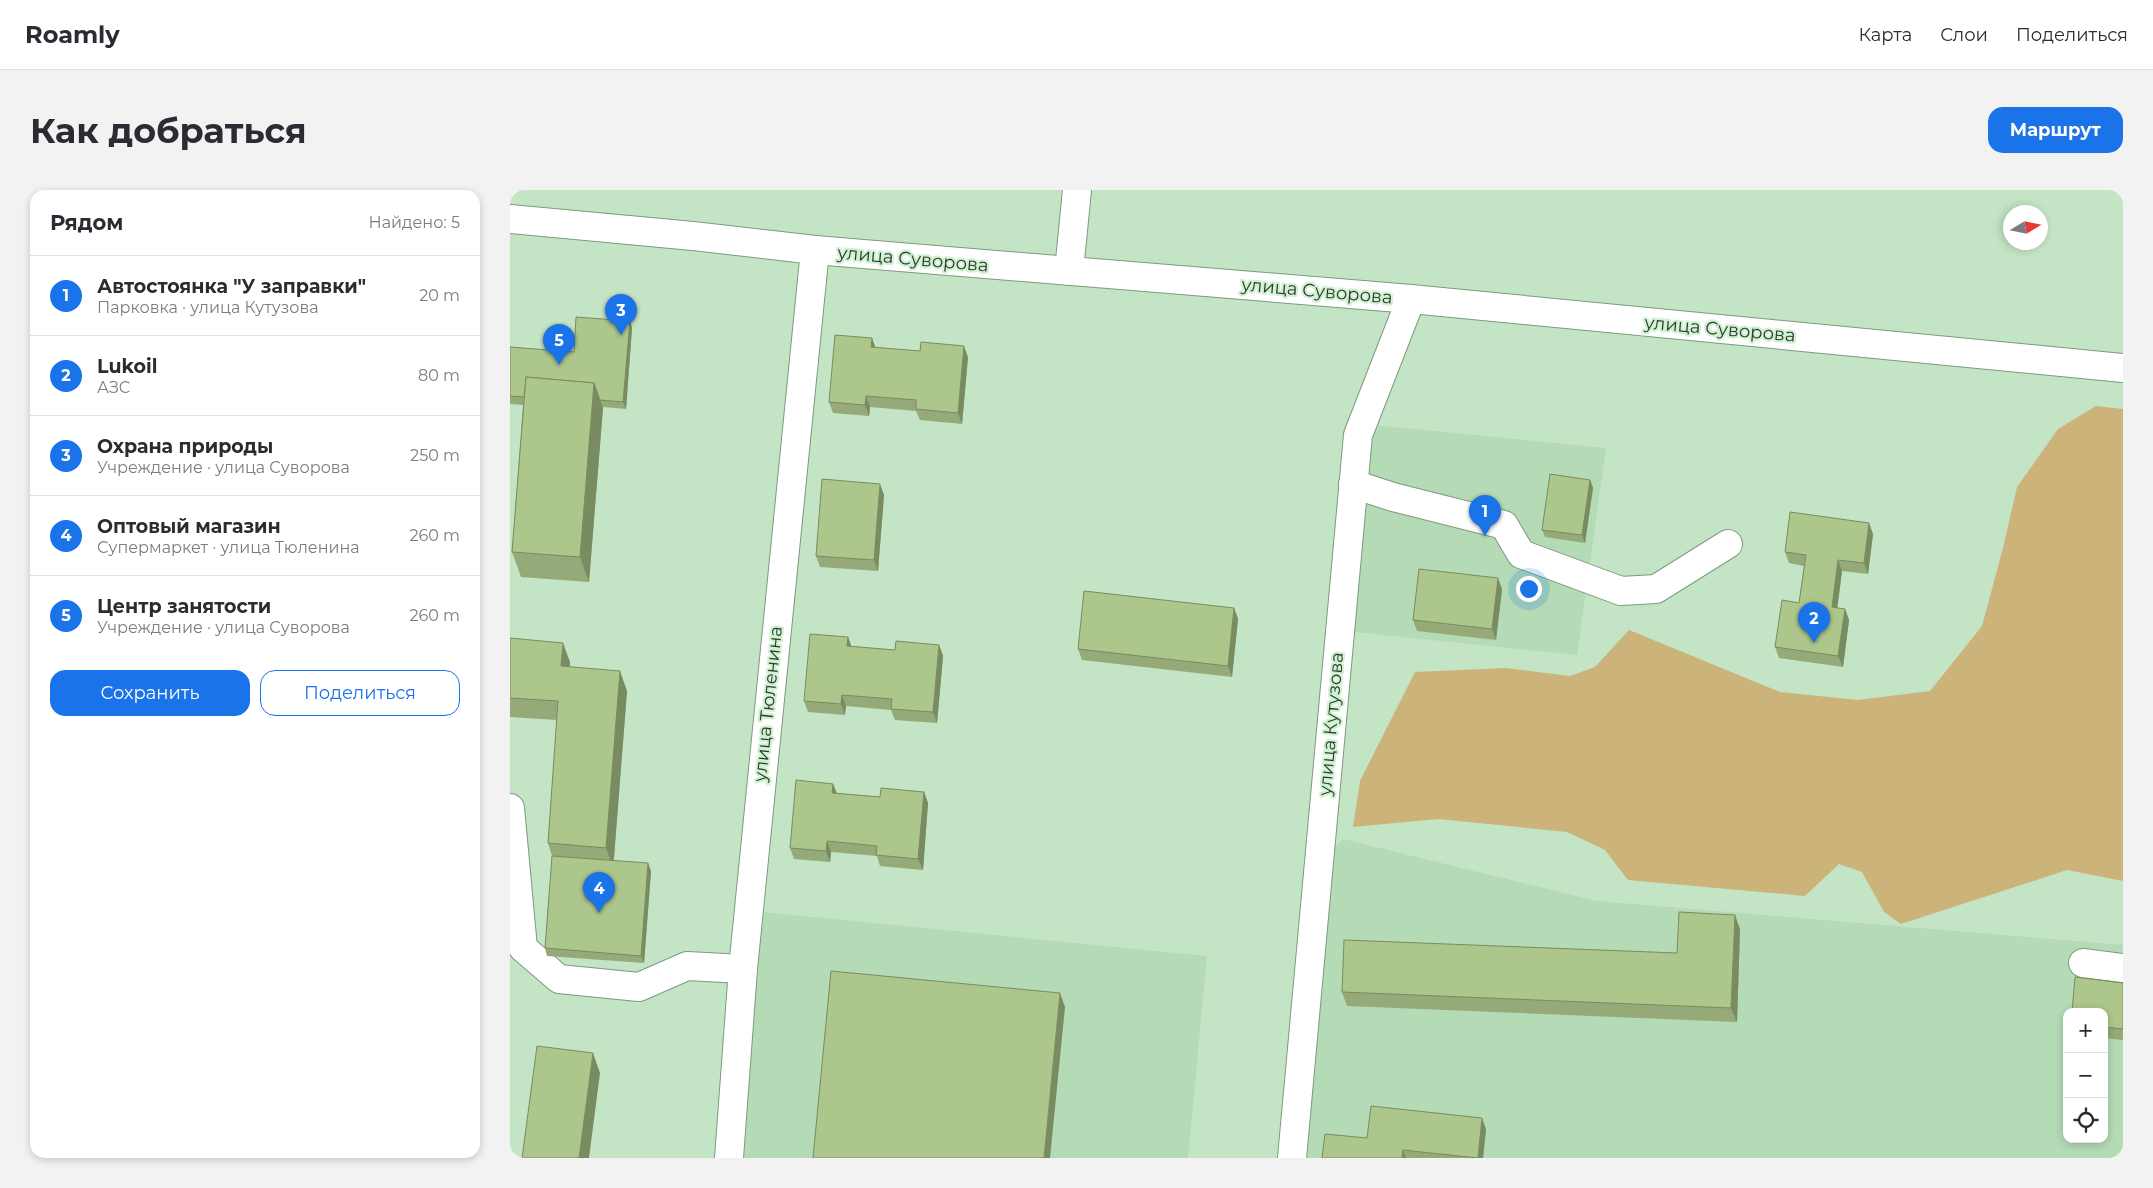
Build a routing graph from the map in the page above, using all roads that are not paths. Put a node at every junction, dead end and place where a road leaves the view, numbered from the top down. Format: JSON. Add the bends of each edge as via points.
{"nodes":[{"id":1,"x":1077,"y":190,"type":"edge"},
{"id":2,"x":510,"y":220,"type":"edge"},
{"id":3,"x":815,"y":250,"type":"junction"},
{"id":4,"x":1069,"y":271,"type":"junction"},
{"id":5,"x":1411,"y":299,"type":"junction"},
{"id":6,"x":2123,"y":368,"type":"edge"},
{"id":7,"x":1353,"y":484,"type":"junction"},
{"id":8,"x":1728,"y":544,"type":"dead end"},
{"id":9,"x":510,"y":808,"type":"edge"},
{"id":10,"x":2083,"y":963,"type":"dead end"},
{"id":11,"x":2123,"y":968,"type":"edge"},
{"id":12,"x":743,"y":969,"type":"junction"},
{"id":13,"x":729,"y":1158,"type":"edge"},
{"id":14,"x":1292,"y":1158,"type":"edge"}],
"edges":[{"from":1,"to":4,"type":"street"},
{"from":2,"to":3,"type":"street","name":"улица Суворова"},
{"from":3,"to":4,"type":"street","name":"улица Суворова"},
{"from":3,"to":12,"type":"street","name":"улица Тюленина"},
{"from":4,"to":5,"type":"street","name":"улица Суворова"},
{"from":5,"to":6,"type":"street","name":"улица Суворова"},
{"from":5,"to":7,"type":"street","name":"улица Кутузова","via":[[1358,436]]},
{"from":7,"to":8,"type":"street","via":[[1504,525],[1521,554],[1621,591],[1656,589]]},
{"from":7,"to":14,"type":"street","name":"улица Кутузова"},
{"from":9,"to":12,"type":"street","via":[[523,948],[559,979],[639,987],[687,966]]},
{"from":10,"to":11,"type":"street"},
{"from":12,"to":13,"type":"street","name":"улица Тюленина"}]}
